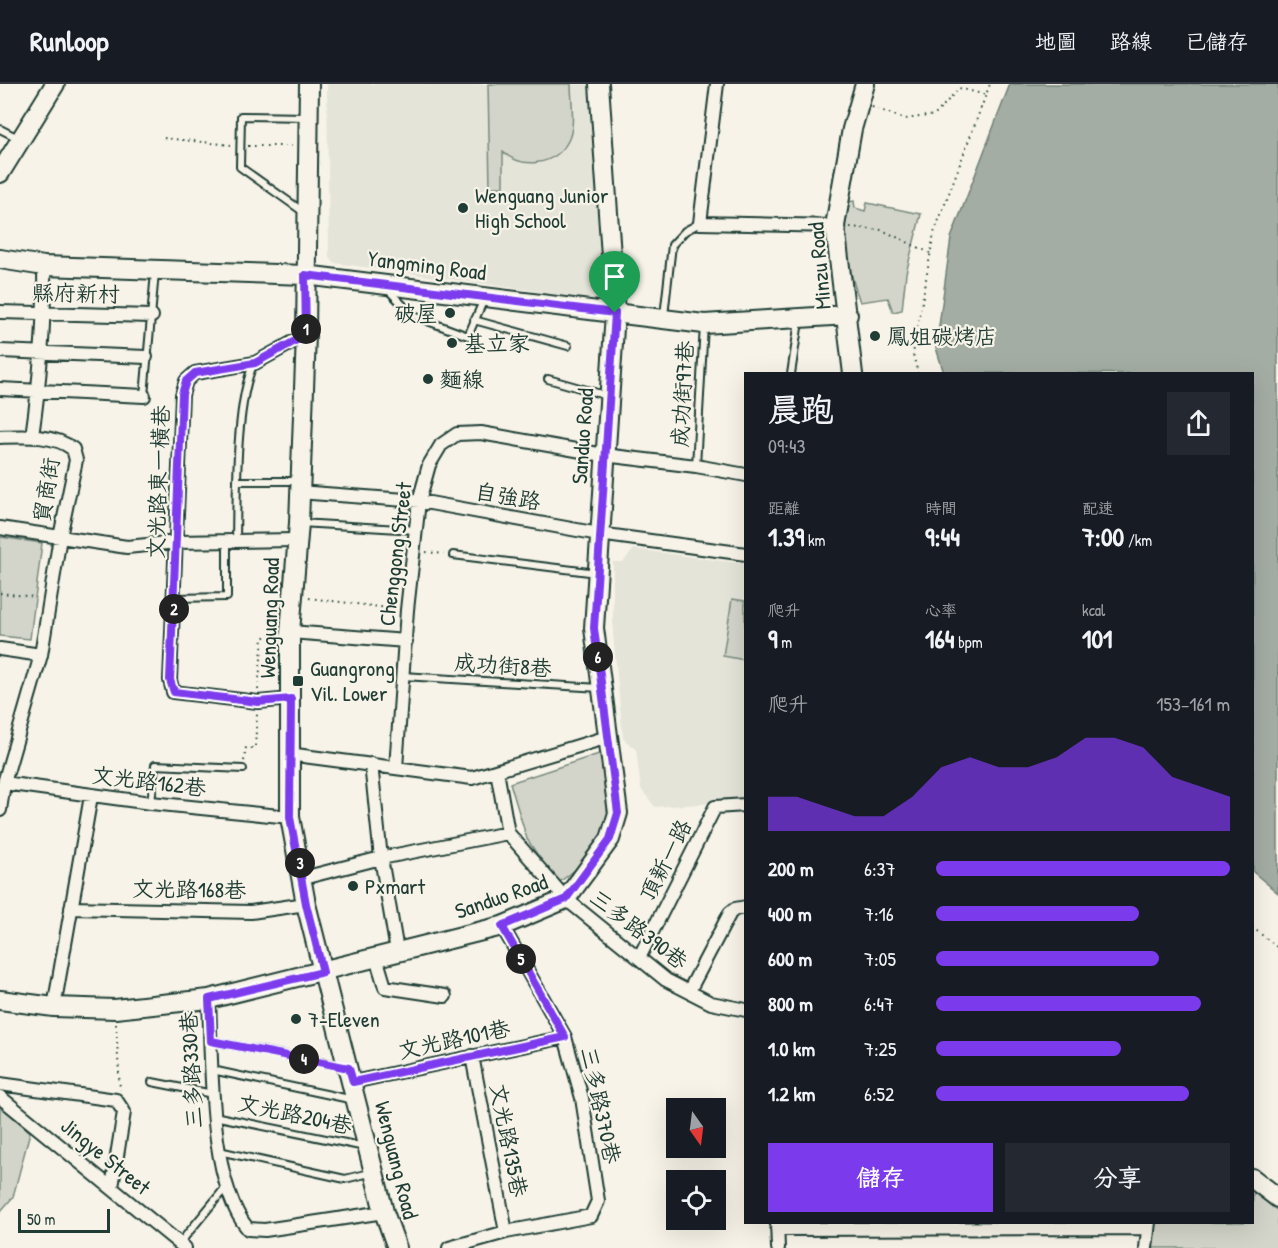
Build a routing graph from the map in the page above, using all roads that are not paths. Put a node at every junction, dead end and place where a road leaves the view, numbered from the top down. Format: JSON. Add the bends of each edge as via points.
{"nodes":[{"id":1,"x":55,"y":84,"type":"edge"},
{"id":2,"x":309,"y":84,"type":"edge"},
{"id":3,"x":598,"y":84,"type":"edge"},
{"id":4,"x":717,"y":84,"type":"edge"},
{"id":5,"x":865,"y":84,"type":"edge"},
{"id":6,"x":309,"y":117,"type":"junction"},
{"id":7,"x":0,"y":129,"type":"edge"},
{"id":8,"x":22,"y":139,"type":"junction"},
{"id":9,"x":0,"y":173,"type":"edge"},
{"id":10,"x":308,"y":215,"type":"junction"},
{"id":11,"x":700,"y":223,"type":"junction"},
{"id":12,"x":835,"y":226,"type":"junction"},
{"id":13,"x":0,"y":259,"type":"edge"},
{"id":14,"x":44,"y":266,"type":"junction"},
{"id":15,"x":155,"y":271,"type":"junction"},
{"id":16,"x":305,"y":275,"type":"junction"},
{"id":17,"x":382,"y":283,"type":"junction"},
{"id":18,"x":485,"y":296,"type":"junction"},
{"id":19,"x":0,"y":312,"type":"edge"},
{"id":20,"x":615,"y":313,"type":"junction"},
{"id":21,"x":45,"y":314,"type":"junction"},
{"id":22,"x":848,"y":315,"type":"junction"},
{"id":23,"x":152,"y":316,"type":"junction"},
{"id":24,"x":800,"y":317,"type":"junction"},
{"id":25,"x":663,"y":319,"type":"junction"},
{"id":26,"x":474,"y":320,"type":"junction"},
{"id":27,"x":704,"y":324,"type":"junction"},
{"id":28,"x":306,"y":335,"type":"junction"},
{"id":29,"x":568,"y":346,"type":"dead end"},
{"id":30,"x":0,"y":351,"type":"edge"},
{"id":31,"x":39,"y":351,"type":"junction"},
{"id":32,"x":146,"y":357,"type":"junction"},
{"id":33,"x":255,"y":363,"type":"junction"},
{"id":34,"x":791,"y":372,"type":"edge"},
{"id":35,"x":854,"y":372,"type":"edge"},
{"id":36,"x":549,"y":379,"type":"dead end"},
{"id":37,"x":0,"y":389,"type":"edge"},
{"id":38,"x":39,"y":389,"type":"junction"},
{"id":39,"x":144,"y":396,"type":"joint"},
{"id":40,"x":609,"y":396,"type":"junction"},
{"id":41,"x":32,"y":436,"type":"junction"},
{"id":42,"x":0,"y":437,"type":"edge"},
{"id":43,"x":604,"y":455,"type":"junction"},
{"id":44,"x":696,"y":466,"type":"junction"},
{"id":45,"x":744,"y":476,"type":"edge"},
{"id":46,"x":237,"y":481,"type":"junction"},
{"id":47,"x":299,"y":487,"type":"junction"},
{"id":48,"x":419,"y":501,"type":"junction"},
{"id":49,"x":0,"y":528,"type":"edge"},
{"id":50,"x":417,"y":531,"type":"junction"},
{"id":51,"x":298,"y":532,"type":"junction"},
{"id":52,"x":599,"y":534,"type":"junction"},
{"id":53,"x":60,"y":537,"type":"junction"},
{"id":54,"x":231,"y":541,"type":"junction"},
{"id":55,"x":177,"y":542,"type":"junction"},
{"id":56,"x":744,"y":554,"type":"edge"},
{"id":57,"x":453,"y":555,"type":"road end"},
{"id":58,"x":597,"y":573,"type":"junction"},
{"id":59,"x":175,"y":598,"type":"junction"},
{"id":60,"x":290,"y":632,"type":"junction"},
{"id":61,"x":406,"y":641,"type":"junction"},
{"id":62,"x":0,"y":649,"type":"edge"},
{"id":63,"x":41,"y":655,"type":"junction"},
{"id":64,"x":403,"y":676,"type":"junction"},
{"id":65,"x":602,"y":688,"type":"junction"},
{"id":66,"x":291,"y":699,"type":"junction"},
{"id":67,"x":608,"y":737,"type":"junction"},
{"id":68,"x":288,"y":754,"type":"junction"},
{"id":69,"x":371,"y":764,"type":"junction"},
{"id":70,"x":396,"y":768,"type":"junction"},
{"id":71,"x":243,"y":770,"type":"dead end"},
{"id":72,"x":497,"y":771,"type":"junction"},
{"id":73,"x":4,"y":783,"type":"junction"},
{"id":74,"x":91,"y":796,"type":"junction"},
{"id":75,"x":151,"y":803,"type":"junction"},
{"id":76,"x":744,"y":805,"type":"edge"},
{"id":77,"x":0,"y":810,"type":"edge"},
{"id":78,"x":290,"y":817,"type":"junction"},
{"id":79,"x":508,"y":833,"type":"junction"},
{"id":80,"x":381,"y":858,"type":"junction"},
{"id":81,"x":303,"y":878,"type":"junction"},
{"id":82,"x":566,"y":899,"type":"junction"},
{"id":83,"x":306,"y":904,"type":"junction"},
{"id":84,"x":744,"y":907,"type":"edge"},
{"id":85,"x":71,"y":909,"type":"junction"},
{"id":86,"x":502,"y":926,"type":"junction"},
{"id":87,"x":398,"y":951,"type":"junction"},
{"id":88,"x":376,"y":957,"type":"junction"},
{"id":89,"x":639,"y":958,"type":"junction"},
{"id":90,"x":323,"y":972,"type":"junction"},
{"id":91,"x":688,"y":991,"type":"junction"},
{"id":92,"x":445,"y":996,"type":"dead end"},
{"id":93,"x":209,"y":999,"type":"junction"},
{"id":94,"x":0,"y":1000,"type":"edge"},
{"id":95,"x":54,"y":1007,"type":"junction"},
{"id":96,"x":744,"y":1010,"type":"edge"},
{"id":97,"x":565,"y":1037,"type":"junction"},
{"id":98,"x":211,"y":1041,"type":"junction"},
{"id":99,"x":472,"y":1056,"type":"junction"},
{"id":100,"x":212,"y":1070,"type":"junction"},
{"id":101,"x":351,"y":1075,"type":"junction"},
{"id":102,"x":152,"y":1082,"type":"dead end"},
{"id":103,"x":0,"y":1084,"type":"edge"},
{"id":104,"x":213,"y":1094,"type":"junction"},
{"id":105,"x":0,"y":1098,"type":"edge"},
{"id":106,"x":357,"y":1100,"type":"junction"},
{"id":107,"x":214,"y":1116,"type":"junction"},
{"id":108,"x":217,"y":1145,"type":"junction"},
{"id":109,"x":368,"y":1147,"type":"junction"},
{"id":110,"x":374,"y":1172,"type":"junction"},
{"id":111,"x":1254,"y":1180,"type":"edge"},
{"id":112,"x":228,"y":1184,"type":"junction"},
{"id":113,"x":112,"y":1187,"type":"junction"},
{"id":114,"x":1278,"y":1198,"type":"edge"},
{"id":115,"x":598,"y":1201,"type":"joint"},
{"id":116,"x":384,"y":1212,"type":"junction"},
{"id":117,"x":939,"y":1225,"type":"edge"},
{"id":118,"x":1148,"y":1225,"type":"edge"},
{"id":119,"x":777,"y":1226,"type":"edge"},
{"id":120,"x":506,"y":1232,"type":"junction"},
{"id":121,"x":182,"y":1246,"type":"edge"},
{"id":122,"x":397,"y":1248,"type":"edge"},
{"id":123,"x":449,"y":1248,"type":"edge"},
{"id":124,"x":778,"y":1248,"type":"edge"},
{"id":125,"x":1146,"y":1248,"type":"edge"}],
"edges":[{"from":1,"to":8,"type":"street"},
{"from":2,"to":6,"type":"street","name":"Wenguang Road"},
{"from":3,"to":20,"type":"street","name":"Sanduo Road"},
{"from":4,"to":11,"type":"street"},
{"from":5,"to":12,"type":"street","name":"Minzu Road","via":[[852,129]]},
{"from":6,"to":10,"type":"street","name":"Wenguang Road"},
{"from":6,"to":10,"type":"lane","via":[[241,116],[240,167]]},
{"from":7,"to":8,"type":"lane"},
{"from":8,"to":9,"type":"street"},
{"from":10,"to":16,"type":"street","name":"Wenguang Road"},
{"from":11,"to":12,"type":"street"},
{"from":11,"to":25,"type":"lane","via":[[672,245]]},
{"from":12,"to":22,"type":"street","name":"Minzu Road"},
{"from":13,"to":14,"type":"street","name":"Yangming Road"},
{"from":14,"to":15,"type":"street","name":"Yangming Road"},
{"from":14,"to":21,"type":"street"},
{"from":15,"to":16,"type":"street","name":"Yangming Road"},
{"from":15,"to":23,"type":"lane"},
{"from":16,"to":17,"type":"street","name":"Yangming Road"},
{"from":16,"to":28,"type":"street","name":"Wenguang Road"},
{"from":17,"to":18,"type":"street","name":"Yangming Road"},
{"from":17,"to":26,"type":"lane","via":[[414,316],[468,336]]},
{"from":18,"to":20,"type":"street","name":"Yangming Road"},
{"from":18,"to":26,"type":"lane"},
{"from":19,"to":21,"type":"street","name":"縣府新村"},
{"from":20,"to":25,"type":"street","name":"Yangming Road"},
{"from":20,"to":40,"type":"street","name":"Sanduo Road"},
{"from":21,"to":23,"type":"street","name":"縣府新村"},
{"from":21,"to":31,"type":"street"},
{"from":22,"to":24,"type":"street","name":"Yangming Road"},
{"from":22,"to":35,"type":"street","name":"Minzu Road"},
{"from":23,"to":32,"type":"lane"},
{"from":24,"to":27,"type":"street","name":"Yangming Road"},
{"from":24,"to":34,"type":"lane"},
{"from":25,"to":27,"type":"street","name":"Yangming Road"},
{"from":26,"to":29,"type":"lane"},
{"from":27,"to":44,"type":"lane","name":"成功街97巷"},
{"from":28,"to":33,"type":"street","name":"文光路東一橫巷"},
{"from":28,"to":47,"type":"street","name":"Wenguang Road"},
{"from":30,"to":31,"type":"street"},
{"from":31,"to":32,"type":"street"},
{"from":31,"to":38,"type":"street"},
{"from":32,"to":39,"type":"lane"},
{"from":33,"to":46,"type":"lane","via":[[247,379]]},
{"from":33,"to":55,"type":"street","name":"文光路東一橫巷","via":[[195,373],[186,381],[182,394]]},
{"from":36,"to":40,"type":"lane"},
{"from":37,"to":38,"type":"street"},
{"from":38,"to":39,"type":"street"},
{"from":38,"to":41,"type":"street"},
{"from":40,"to":43,"type":"street","name":"Sanduo Road"},
{"from":41,"to":42,"type":"street"},
{"from":41,"to":53,"type":"street","name":"貿商街","via":[[66,443],[73,449],[76,460]]},
{"from":43,"to":44,"type":"street","name":"Chenggong Street"},
{"from":43,"to":48,"type":"street","name":"Chenggong Street","via":[[481,433],[457,434],[441,445],[429,465]]},
{"from":43,"to":52,"type":"street","name":"Sanduo Road"},
{"from":44,"to":45,"type":"street","name":"Chenggong Street"},
{"from":46,"to":47,"type":"lane"},
{"from":46,"to":54,"type":"lane"},
{"from":47,"to":48,"type":"street","name":"自強路"},
{"from":47,"to":51,"type":"street","name":"Wenguang Road"},
{"from":48,"to":50,"type":"street","name":"Chenggong Street"},
{"from":48,"to":52,"type":"street","name":"自強路"},
{"from":49,"to":53,"type":"street"},
{"from":50,"to":51,"type":"lane"},
{"from":50,"to":61,"type":"street","name":"Chenggong Street"},
{"from":51,"to":54,"type":"street"},
{"from":51,"to":60,"type":"street","name":"Wenguang Road"},
{"from":52,"to":56,"type":"street","name":"自強路"},
{"from":52,"to":58,"type":"street","name":"Sanduo Road"},
{"from":53,"to":55,"type":"street","via":[[127,547]]},
{"from":53,"to":63,"type":"street","name":"貿商街"},
{"from":54,"to":55,"type":"street"},
{"from":54,"to":59,"type":"lane","via":[[227,597]]},
{"from":55,"to":59,"type":"street","name":"文光路東一橫巷"},
{"from":57,"to":58,"type":"lane"},
{"from":58,"to":65,"type":"street","name":"Sanduo Road","via":[[594,628]]},
{"from":59,"to":66,"type":"street","name":"文光路東一橫巷","via":[[170,680],[174,692],[258,702]]},
{"from":60,"to":61,"type":"street"},
{"from":60,"to":66,"type":"street","name":"Wenguang Road"},
{"from":61,"to":64,"type":"street","name":"Chenggong Street"},
{"from":62,"to":63,"type":"street"},
{"from":63,"to":73,"type":"street","name":"貿商街"},
{"from":64,"to":65,"type":"lane","name":"成功街8巷"},
{"from":64,"to":70,"type":"street","name":"Chenggong Street"},
{"from":65,"to":67,"type":"street","name":"Sanduo Road"},
{"from":66,"to":68,"type":"street","name":"Wenguang Road"},
{"from":67,"to":72,"type":"street"},
{"from":67,"to":82,"type":"street","name":"Sanduo Road","via":[[618,813],[610,839]]},
{"from":68,"to":69,"type":"street"},
{"from":68,"to":78,"type":"street","name":"Wenguang Road"},
{"from":69,"to":70,"type":"street"},
{"from":69,"to":80,"type":"street"},
{"from":70,"to":72,"type":"street","via":[[472,777]]},
{"from":71,"to":75,"type":"lane","via":[[155,765]]},
{"from":72,"to":79,"type":"street"},
{"from":73,"to":74,"type":"street","name":"文光路162巷"},
{"from":73,"to":77,"type":"street","name":"貿商街"},
{"from":74,"to":75,"type":"street","name":"文光路162巷"},
{"from":74,"to":85,"type":"street"},
{"from":75,"to":78,"type":"street","name":"文光路162巷"},
{"from":76,"to":89,"type":"street","name":"頂新一路","via":[[715,807]]},
{"from":78,"to":81,"type":"street","name":"Wenguang Road"},
{"from":79,"to":80,"type":"street"},
{"from":79,"to":82,"type":"street","name":"三多路390巷"},
{"from":80,"to":81,"type":"street"},
{"from":80,"to":87,"type":"street"},
{"from":81,"to":83,"type":"street","name":"Wenguang Road"},
{"from":82,"to":86,"type":"street","name":"Sanduo Road"},
{"from":82,"to":89,"type":"street","name":"三多路390巷"},
{"from":83,"to":85,"type":"street","name":"文光路168巷","via":[[251,912]]},
{"from":83,"to":90,"type":"street","name":"Wenguang Road"},
{"from":84,"to":91,"type":"street","via":[[730,913]]},
{"from":85,"to":95,"type":"street"},
{"from":86,"to":87,"type":"street","name":"Sanduo Road"},
{"from":86,"to":97,"type":"street","name":"三多路370巷"},
{"from":87,"to":88,"type":"street","name":"Sanduo Road"},
{"from":88,"to":90,"type":"street","name":"Sanduo Road"},
{"from":88,"to":92,"type":"street","via":[[385,987]]},
{"from":89,"to":91,"type":"street","name":"三多路390巷","via":[[666,980]]},
{"from":90,"to":93,"type":"street","name":"Sanduo Road"},
{"from":90,"to":101,"type":"street","name":"Wenguang Road"},
{"from":91,"to":96,"type":"street","name":"三多路390巷","via":[[711,1003]]},
{"from":93,"to":95,"type":"street","name":"Sanduo Road","via":[[115,1009]]},
{"from":93,"to":98,"type":"street","name":"三多路330巷"},
{"from":94,"to":95,"type":"street","name":"Sanduo Road"},
{"from":97,"to":99,"type":"street","name":"文光路101巷"},
{"from":97,"to":115,"type":"street","name":"三多路370巷","via":[[582,1098]]},
{"from":98,"to":100,"type":"street","name":"三多路330巷"},
{"from":98,"to":101,"type":"lane"},
{"from":99,"to":101,"type":"street","name":"文光路101巷"},
{"from":99,"to":120,"type":"street","name":"文光路135巷"},
{"from":100,"to":104,"type":"street","name":"三多路330巷"},
{"from":100,"to":106,"type":"lane"},
{"from":101,"to":106,"type":"street","name":"Wenguang Road"},
{"from":102,"to":104,"type":"lane"},
{"from":103,"to":113,"type":"street","via":[[111,1097],[121,1105],[124,1112]]},
{"from":104,"to":107,"type":"street","name":"三多路330巷"},
{"from":105,"to":113,"type":"street","name":"Jingye Street"},
{"from":106,"to":109,"type":"street","name":"Wenguang Road"},
{"from":107,"to":108,"type":"street","name":"三多路330巷"},
{"from":107,"to":109,"type":"lane","name":"文光路204巷"},
{"from":108,"to":110,"type":"lane","via":[[345,1179]]},
{"from":108,"to":112,"type":"street","name":"三多路330巷"},
{"from":109,"to":110,"type":"street","name":"Wenguang Road"},
{"from":110,"to":116,"type":"street","name":"Wenguang Road"},
{"from":111,"to":114,"type":"street"},
{"from":112,"to":116,"type":"street","name":"三多路330巷","via":[[237,1216],[248,1229],[265,1230]]},
{"from":112,"to":121,"type":"lane"},
{"from":113,"to":121,"type":"street","name":"Jingye Street"},
{"from":115,"to":120,"type":"street","name":"文光路135巷","via":[[591,1216]]},
{"from":116,"to":122,"type":"street","name":"Wenguang Road"},
{"from":117,"to":118,"type":"street"},
{"from":117,"to":119,"type":"street"},
{"from":118,"to":125,"type":"street"},
{"from":119,"to":124,"type":"street"},
{"from":120,"to":123,"type":"street","name":"文光路135巷"}]}
